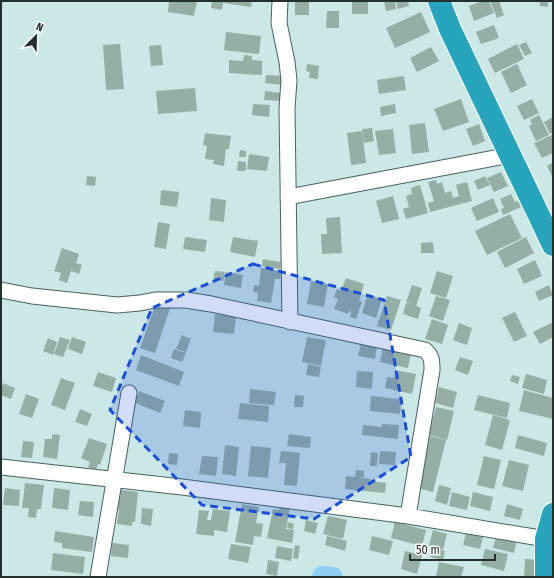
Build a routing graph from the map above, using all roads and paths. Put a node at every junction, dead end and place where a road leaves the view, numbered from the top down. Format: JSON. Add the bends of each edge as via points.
{"nodes":[{"id":1,"x":280,"y":1,"type":"edge"},
{"id":2,"x":439,"y":1,"type":"edge"},
{"id":3,"x":510,"y":155,"type":"junction"},
{"id":4,"x":288,"y":197,"type":"junction"},
{"id":5,"x":553,"y":245,"type":"edge"},
{"id":6,"x":1,"y":290,"type":"edge"},
{"id":7,"x":290,"y":322,"type":"junction"},
{"id":8,"x":129,"y":393,"type":"dead end"},
{"id":9,"x":1,"y":467,"type":"edge"},
{"id":10,"x":114,"y":480,"type":"junction"},
{"id":11,"x":408,"y":516,"type":"junction"},
{"id":12,"x":550,"y":534,"type":"edge"},
{"id":13,"x":98,"y":577,"type":"edge"},
{"id":14,"x":546,"y":577,"type":"edge"}],
"edges":[{"from":1,"to":4,"type":"street","via":[[279,23],[289,80]]},
{"from":2,"to":3,"type":"highway"},
{"from":3,"to":4,"type":"street"},
{"from":3,"to":5,"type":"highway"},
{"from":4,"to":7,"type":"street"},
{"from":6,"to":7,"type":"street","via":[[117,305],[155,300],[186,300]]},
{"from":7,"to":11,"type":"street","via":[[413,347],[430,354],[432,370]]},
{"from":8,"to":10,"type":"street"},
{"from":9,"to":10,"type":"street"},
{"from":10,"to":11,"type":"street"},
{"from":10,"to":13,"type":"street"},
{"from":11,"to":12,"type":"street"},
{"from":12,"to":14,"type":"highway"}]}
